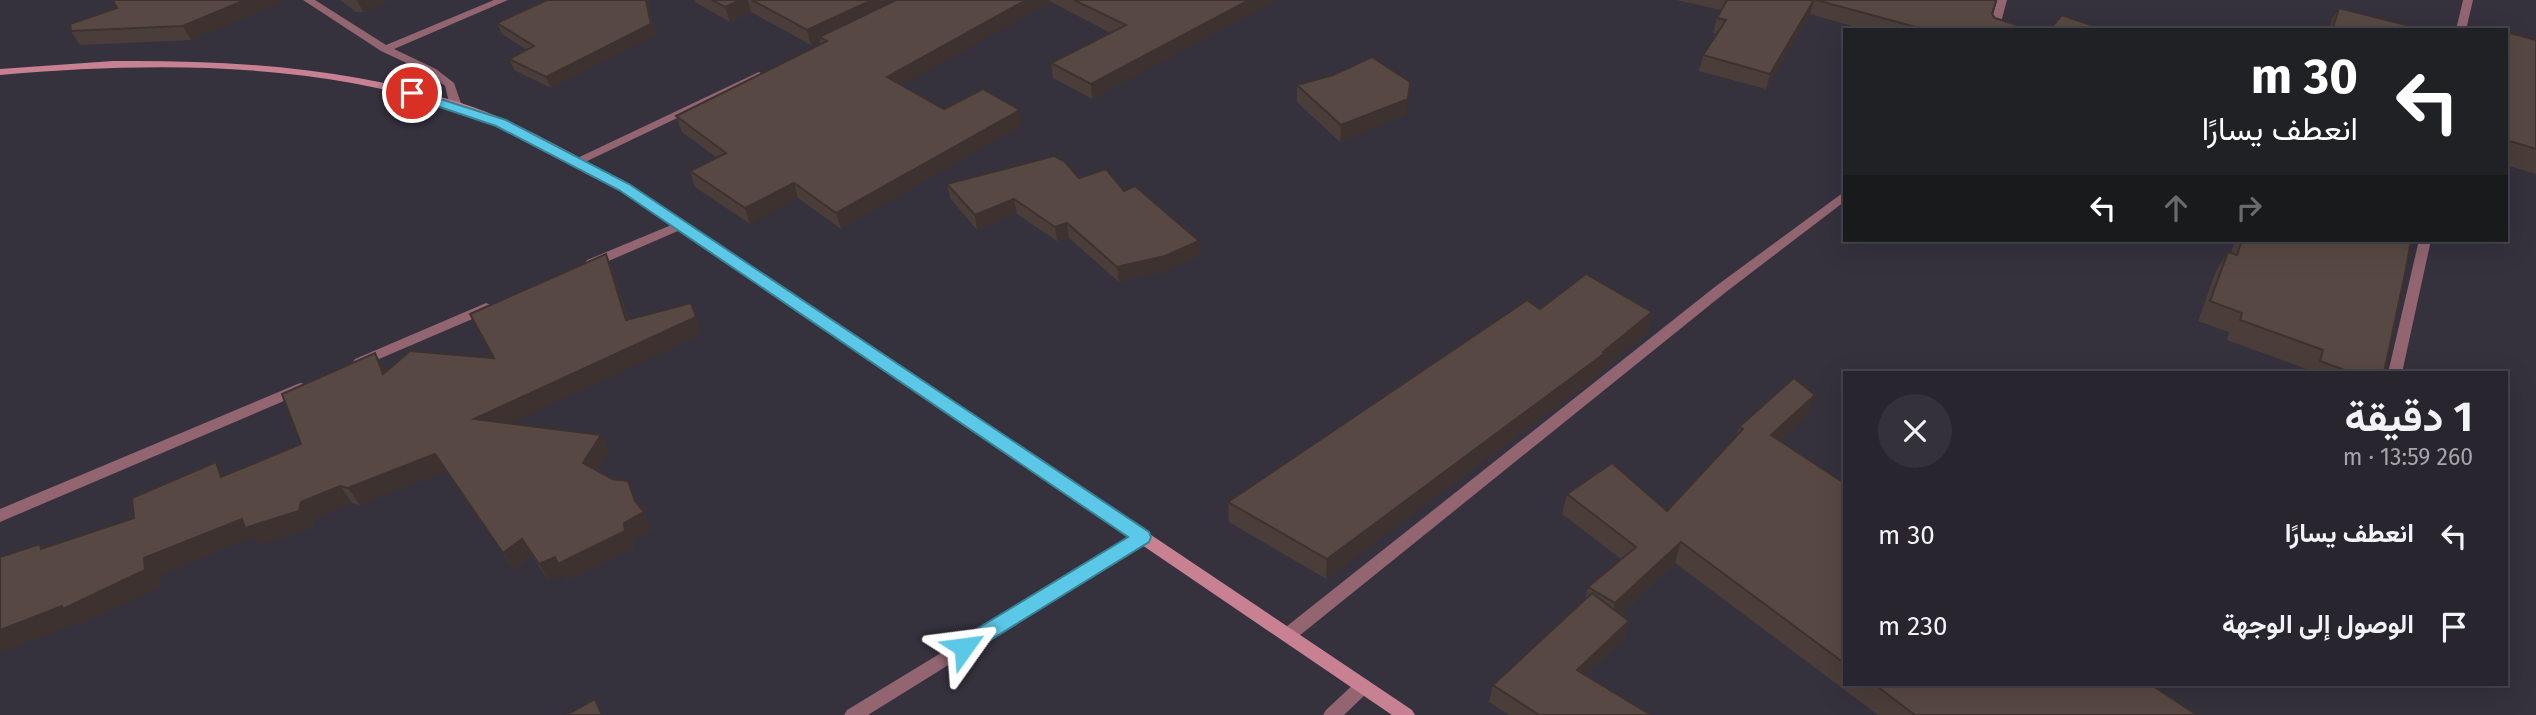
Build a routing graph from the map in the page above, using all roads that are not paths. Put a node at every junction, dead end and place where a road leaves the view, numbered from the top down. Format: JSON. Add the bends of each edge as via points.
{"nodes":[{"id":1,"x":308,"y":0,"type":"edge"},
{"id":2,"x":503,"y":0,"type":"edge"},
{"id":3,"x":2002,"y":0,"type":"edge"},
{"id":4,"x":2468,"y":0,"type":"edge"},
{"id":5,"x":1995,"y":28,"type":"edge"},
{"id":6,"x":2461,"y":28,"type":"edge"},
{"id":7,"x":385,"y":49,"type":"junction"},
{"id":8,"x":774,"y":69,"type":"edge"},
{"id":9,"x":0,"y":72,"type":"edge"},
{"id":10,"x":456,"y":106,"type":"junction"},
{"id":11,"x":577,"y":160,"type":"junction"},
{"id":12,"x":1843,"y":197,"type":"edge"},
{"id":13,"x":681,"y":225,"type":"junction"},
{"id":14,"x":2424,"y":242,"type":"edge"},
{"id":15,"x":578,"y":269,"type":"edge"},
{"id":16,"x":501,"y":302,"type":"edge"},
{"id":17,"x":347,"y":368,"type":"edge"},
{"id":18,"x":2395,"y":371,"type":"edge"},
{"id":19,"x":308,"y":384,"type":"edge"},
{"id":20,"x":0,"y":516,"type":"edge"},
{"id":21,"x":1142,"y":537,"type":"junction"},
{"id":22,"x":1288,"y":635,"type":"junction"},
{"id":23,"x":1363,"y":686,"type":"junction"},
{"id":24,"x":853,"y":715,"type":"edge"},
{"id":25,"x":1332,"y":715,"type":"edge"},
{"id":26,"x":1406,"y":715,"type":"edge"}],
"edges":[{"from":1,"to":7,"type":"street"},
{"from":2,"to":7,"type":"street"},
{"from":3,"to":5,"type":"street"},
{"from":4,"to":6,"type":"street"},
{"from":7,"to":10,"type":"street","via":[[432,71],[450,85]]},
{"from":8,"to":11,"type":"street"},
{"from":9,"to":10,"type":"main road","via":[[217,65],[370,83]]},
{"from":10,"to":11,"type":"main road"},
{"from":11,"to":13,"type":"main road"},
{"from":12,"to":22,"type":"street"},
{"from":13,"to":15,"type":"street"},
{"from":13,"to":21,"type":"main road"},
{"from":14,"to":18,"type":"street"},
{"from":16,"to":17,"type":"street"},
{"from":19,"to":20,"type":"street"},
{"from":21,"to":22,"type":"main road"},
{"from":21,"to":24,"type":"street"},
{"from":22,"to":23,"type":"main road"},
{"from":23,"to":25,"type":"street"},
{"from":23,"to":26,"type":"main road"}]}
